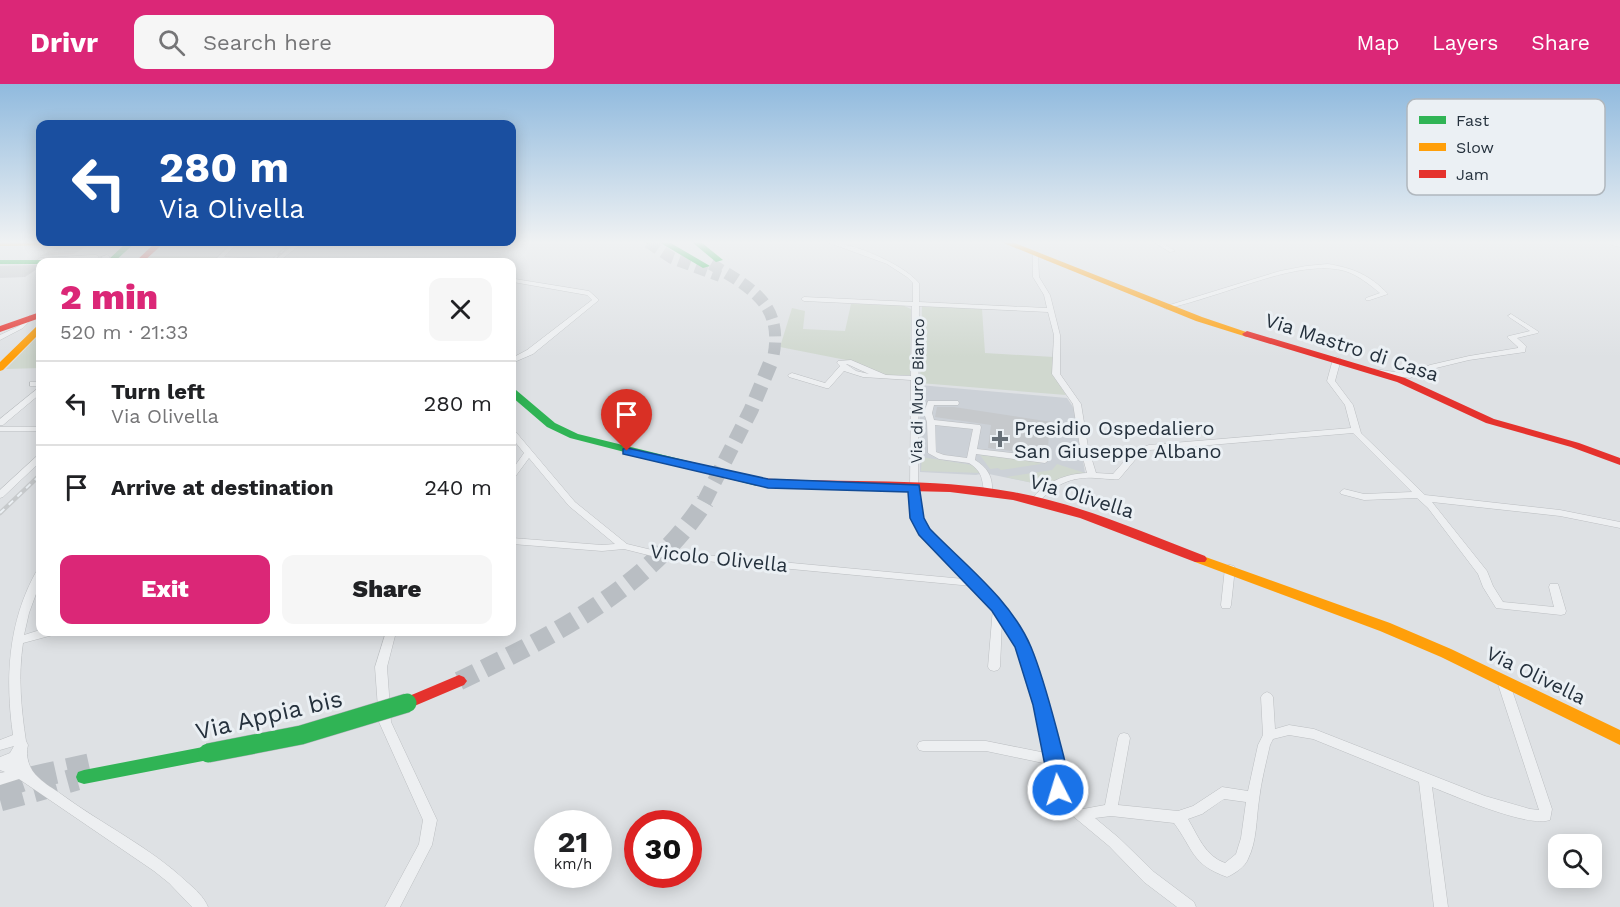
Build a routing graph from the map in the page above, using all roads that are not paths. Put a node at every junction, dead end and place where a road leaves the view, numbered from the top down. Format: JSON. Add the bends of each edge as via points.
{"nodes":[{"id":1,"x":914,"y":280,"type":"edge"},
{"id":2,"x":1038,"y":280,"type":"edge"},
{"id":3,"x":1100,"y":280,"type":"edge"},
{"id":4,"x":1262,"y":280,"type":"edge"},
{"id":5,"x":1365,"y":280,"type":"edge"},
{"id":6,"x":516,"y":281,"type":"edge"},
{"id":7,"x":804,"y":299,"type":"dead end"},
{"id":8,"x":1368,"y":299,"type":"dead end"},
{"id":9,"x":918,"y":303,"type":"junction"},
{"id":10,"x":1166,"y":307,"type":"junction"},
{"id":11,"x":1051,"y":310,"type":"junction"},
{"id":12,"x":1511,"y":316,"type":"dead end"},
{"id":13,"x":36,"y":320,"type":"edge"},
{"id":14,"x":36,"y":320,"type":"edge"},
{"id":15,"x":36,"y":321,"type":"edge"},
{"id":16,"x":0,"y":329,"type":"edge"},
{"id":17,"x":0,"y":338,"type":"edge"},
{"id":18,"x":516,"y":359,"type":"edge"},
{"id":19,"x":1337,"y":359,"type":"junction"},
{"id":20,"x":0,"y":368,"type":"edge"},
{"id":21,"x":1374,"y":371,"type":"junction"},
{"id":22,"x":792,"y":375,"type":"dead end"},
{"id":23,"x":916,"y":378,"type":"junction"},
{"id":24,"x":36,"y":394,"type":"edge"},
{"id":25,"x":516,"y":395,"type":"edge"},
{"id":26,"x":955,"y":403,"type":"dead end"},
{"id":27,"x":931,"y":422,"type":"junction"},
{"id":28,"x":0,"y":423,"type":"edge"},
{"id":29,"x":0,"y":429,"type":"edge"},
{"id":30,"x":36,"y":429,"type":"edge"},
{"id":31,"x":1354,"y":430,"type":"junction"},
{"id":32,"x":516,"y":438,"type":"edge"},
{"id":33,"x":528,"y":454,"type":"junction"},
{"id":34,"x":972,"y":456,"type":"junction"},
{"id":35,"x":1045,"y":460,"type":"dead end"},
{"id":36,"x":36,"y":462,"type":"edge"},
{"id":37,"x":1620,"y":462,"type":"edge"},
{"id":38,"x":516,"y":470,"type":"edge"},
{"id":39,"x":1092,"y":475,"type":"junction"},
{"id":40,"x":914,"y":488,"type":"junction"},
{"id":41,"x":988,"y":492,"type":"junction"},
{"id":42,"x":1344,"y":492,"type":"dead end"},
{"id":43,"x":1,"y":493,"type":"edge"},
{"id":44,"x":1422,"y":496,"type":"junction"},
{"id":45,"x":1036,"y":500,"type":"junction"},
{"id":46,"x":1620,"y":525,"type":"edge"},
{"id":47,"x":516,"y":542,"type":"edge"},
{"id":48,"x":624,"y":546,"type":"junction"},
{"id":49,"x":1230,"y":568,"type":"junction"},
{"id":50,"x":36,"y":582,"type":"edge"},
{"id":51,"x":975,"y":583,"type":"junction"},
{"id":52,"x":1554,"y":587,"type":"dead end"},
{"id":53,"x":1226,"y":605,"type":"dead end"},
{"id":54,"x":998,"y":607,"type":"junction"},
{"id":55,"x":36,"y":636,"type":"edge"},
{"id":56,"x":391,"y":636,"type":"edge"},
{"id":57,"x":17,"y":641,"type":"junction"},
{"id":58,"x":994,"y":667,"type":"dead end"},
{"id":59,"x":457,"y":676,"type":"tunnel mouth"},
{"id":60,"x":1503,"y":681,"type":"junction"},
{"id":61,"x":1267,"y":696,"type":"dead end"},
{"id":62,"x":16,"y":719,"type":"junction"},
{"id":63,"x":1269,"y":735,"type":"junction"},
{"id":64,"x":1124,"y":738,"type":"dead end"},
{"id":65,"x":1620,"y":738,"type":"edge"},
{"id":66,"x":2,"y":744,"type":"edge"},
{"id":67,"x":923,"y":746,"type":"dead end"},
{"id":68,"x":8,"y":758,"type":"edge"},
{"id":69,"x":1055,"y":760,"type":"junction"},
{"id":70,"x":87,"y":771,"type":"tunnel mouth"},
{"id":71,"x":18,"y":774,"type":"junction"},
{"id":72,"x":0,"y":778,"type":"edge"},
{"id":73,"x":1425,"y":780,"type":"junction"},
{"id":74,"x":33,"y":781,"type":"junction"},
{"id":75,"x":1252,"y":797,"type":"junction"},
{"id":76,"x":1111,"y":810,"type":"junction"},
{"id":77,"x":1081,"y":815,"type":"junction"},
{"id":78,"x":1178,"y":817,"type":"junction"},
{"id":79,"x":201,"y":907,"type":"edge"},
{"id":80,"x":392,"y":907,"type":"edge"},
{"id":81,"x":1189,"y":907,"type":"edge"},
{"id":82,"x":1441,"y":907,"type":"edge"}],
"edges":[{"from":1,"to":9,"type":"street","name":"Via di Muro Bianco"},
{"from":2,"to":11,"type":"street"},
{"from":3,"to":10,"type":"main road","name":"Via Mastro di Casa"},
{"from":4,"to":10,"type":"street"},
{"from":5,"to":8,"type":"street","via":[[1385,294]]},
{"from":6,"to":18,"type":"street","via":[[589,293],[596,300]]},
{"from":7,"to":9,"type":"street"},
{"from":9,"to":11,"type":"street"},
{"from":9,"to":23,"type":"street","name":"Via di Muro Bianco"},
{"from":10,"to":19,"type":"main road","name":"Via Mastro di Casa"},
{"from":11,"to":39,"type":"street","via":[[1058,340],[1056,374],[1077,404]]},
{"from":12,"to":21,"type":"street","via":[[1536,332],[1511,337],[1522,350],[1430,367],[1410,376]]},
{"from":13,"to":16,"type":"main road"},
{"from":14,"to":17,"type":"street"},
{"from":15,"to":20,"type":"main road"},
{"from":19,"to":21,"type":"main road","name":"Via Mastro di Casa"},
{"from":19,"to":31,"type":"street","via":[[1330,381],[1349,405]]},
{"from":21,"to":37,"type":"main road","name":"Via Mastro di Casa","via":[[1428,390],[1491,422]]},
{"from":22,"to":23,"type":"street","via":[[826,386],[843,367],[870,377]]},
{"from":23,"to":40,"type":"street","name":"Via di Muro Bianco"},
{"from":24,"to":28,"type":"street"},
{"from":25,"to":40,"type":"main road","name":"Via Olivella","via":[[552,425],[574,436],[720,474],[780,485]]},
{"from":26,"to":27,"type":"street","via":[[931,402]]},
{"from":27,"to":34,"type":"street","via":[[930,448],[934,454]]},
{"from":27,"to":34,"type":"street","via":[[977,427]]},
{"from":29,"to":30,"type":"street"},
{"from":31,"to":39,"type":"street","via":[[1154,447],[1137,452],[1116,477]]},
{"from":31,"to":44,"type":"street"},
{"from":32,"to":33,"type":"street","name":"Vicolo Olivella"},
{"from":33,"to":38,"type":"street"},
{"from":33,"to":48,"type":"street","name":"Vicolo Olivella","via":[[564,497]]},
{"from":34,"to":35,"type":"street"},
{"from":34,"to":41,"type":"street","via":[[986,473]]},
{"from":36,"to":43,"type":"street"},
{"from":39,"to":45,"type":"street","via":[[1062,480],[1041,492]]},
{"from":40,"to":41,"type":"main road","name":"Via Olivella"},
{"from":40,"to":51,"type":"street","name":"Via di Muro Bianco","via":[[917,518],[924,532]]},
{"from":41,"to":45,"type":"main road","name":"Via Olivella"},
{"from":42,"to":44,"type":"street","via":[[1364,497]]},
{"from":44,"to":46,"type":"street","via":[[1560,513]]},
{"from":44,"to":52,"type":"street","via":[[1478,565],[1500,605],[1561,611]]},
{"from":45,"to":49,"type":"main road","name":"Via Olivella"},
{"from":47,"to":48,"type":"street"},
{"from":48,"to":51,"type":"street","name":"Vicolo Olivella","via":[[652,553]]},
{"from":49,"to":53,"type":"street"},
{"from":49,"to":60,"type":"main road","name":"Via Olivella","via":[[1379,624]]},
{"from":50,"to":57,"type":"street","via":[[24,608]]},
{"from":51,"to":54,"type":"street","name":"Via di Muro Bianco"},
{"from":54,"to":58,"type":"street"},
{"from":54,"to":69,"type":"street","name":"Via di Muro Bianco","via":[[1025,652]]},
{"from":55,"to":57,"type":"street"},
{"from":56,"to":80,"type":"street","via":[[381,667],[384,718],[430,820],[425,845]]},
{"from":57,"to":62,"type":"street"},
{"from":59,"to":70,"type":"main road","name":"Via Appia bis","bridge":true,"via":[[301,735]]},
{"from":60,"to":65,"type":"main road","name":"Via Olivella"},
{"from":60,"to":73,"type":"street","via":[[1546,809],[1545,816],[1501,808]]},
{"from":61,"to":63,"type":"street"},
{"from":62,"to":66,"type":"street"},
{"from":62,"to":68,"type":"street"},
{"from":63,"to":73,"type":"street","via":[[1289,730],[1314,734]]},
{"from":63,"to":75,"type":"street"},
{"from":64,"to":76,"type":"street"},
{"from":66,"to":68,"type":"street"},
{"from":67,"to":69,"type":"street","via":[[986,746]]},
{"from":68,"to":71,"type":"street"},
{"from":68,"to":74,"type":"street","via":[[21,761]]},
{"from":69,"to":77,"type":"street","name":"Via di Muro Bianco","via":[[1061,798]]},
{"from":71,"to":72,"type":"street"},
{"from":71,"to":74,"type":"street"},
{"from":73,"to":82,"type":"street"},
{"from":74,"to":79,"type":"street","via":[[159,865],[182,883]]},
{"from":75,"to":78,"type":"street","via":[[1222,793]]},
{"from":75,"to":78,"type":"street","via":[[1242,858],[1227,870],[1203,858],[1189,829]]},
{"from":76,"to":77,"type":"street"},
{"from":76,"to":78,"type":"street"},
{"from":77,"to":81,"type":"street","name":"Via di Muro Bianco","via":[[1149,877]]}]}
